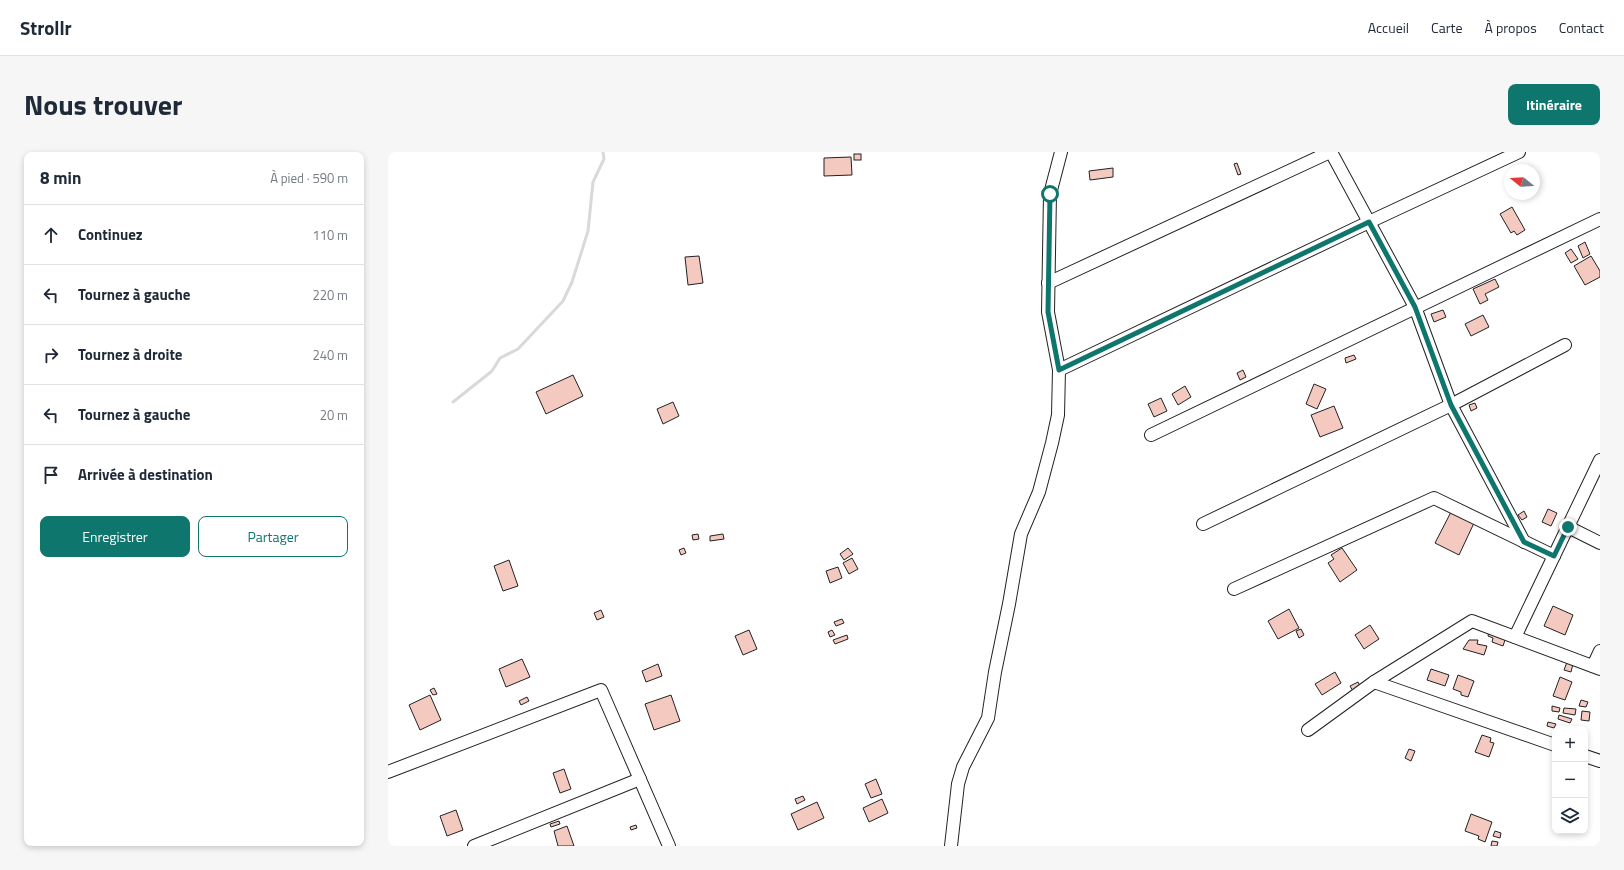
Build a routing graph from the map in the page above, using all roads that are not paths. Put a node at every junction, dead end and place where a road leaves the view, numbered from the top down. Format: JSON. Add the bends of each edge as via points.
{"nodes":[{"id":1,"x":1061,"y":152,"type":"edge"},
{"id":2,"x":1331,"y":152,"type":"edge"},
{"id":3,"x":1519,"y":152,"type":"edge"},
{"id":4,"x":1600,"y":219,"type":"edge"},
{"id":5,"x":1369,"y":222,"type":"junction"},
{"id":6,"x":1048,"y":283,"type":"junction"},
{"id":7,"x":1415,"y":307,"type":"junction"},
{"id":8,"x":1565,"y":345,"type":"dead end"},
{"id":9,"x":1059,"y":370,"type":"junction"},
{"id":10,"x":1451,"y":405,"type":"junction"},
{"id":11,"x":1151,"y":435,"type":"dead end"},
{"id":12,"x":1600,"y":460,"type":"edge"},
{"id":13,"x":1203,"y":524,"type":"dead end"},
{"id":14,"x":1568,"y":527,"type":"junction"},
{"id":15,"x":1524,"y":542,"type":"junction"},
{"id":16,"x":1600,"y":543,"type":"edge"},
{"id":17,"x":1554,"y":556,"type":"junction"},
{"id":18,"x":1234,"y":589,"type":"dead end"},
{"id":19,"x":1515,"y":637,"type":"junction"},
{"id":20,"x":1600,"y":651,"type":"edge"},
{"id":21,"x":1596,"y":667,"type":"edge"},
{"id":22,"x":1374,"y":682,"type":"junction"},
{"id":23,"x":1308,"y":730,"type":"dead end"},
{"id":24,"x":1552,"y":744,"type":"edge"},
{"id":25,"x":1588,"y":757,"type":"edge"},
{"id":26,"x":1600,"y":761,"type":"edge"},
{"id":27,"x":388,"y":772,"type":"edge"},
{"id":28,"x":640,"y":779,"type":"junction"},
{"id":29,"x":474,"y":846,"type":"edge"},
{"id":30,"x":669,"y":846,"type":"edge"},
{"id":31,"x":951,"y":846,"type":"edge"}],
"edges":[{"from":1,"to":6,"type":"street","via":[[1050,194]]},
{"from":2,"to":5,"type":"street"},
{"from":2,"to":6,"type":"street"},
{"from":3,"to":5,"type":"street"},
{"from":4,"to":7,"type":"street"},
{"from":5,"to":7,"type":"street"},
{"from":5,"to":9,"type":"street"},
{"from":6,"to":9,"type":"street","via":[[1048,312]]},
{"from":7,"to":10,"type":"street"},
{"from":7,"to":11,"type":"street"},
{"from":8,"to":10,"type":"street"},
{"from":9,"to":31,"type":"street","via":[[1058,415],[1052,443],[1039,492],[1021,534],[994,672],[988,718],[963,767],[958,784]]},
{"from":10,"to":13,"type":"street"},
{"from":10,"to":15,"type":"street"},
{"from":12,"to":14,"type":"street"},
{"from":14,"to":16,"type":"street"},
{"from":14,"to":17,"type":"street"},
{"from":15,"to":17,"type":"street"},
{"from":15,"to":18,"type":"street","via":[[1434,498]]},
{"from":17,"to":19,"type":"street"},
{"from":19,"to":21,"type":"street"},
{"from":19,"to":22,"type":"street","via":[[1472,621]]},
{"from":20,"to":21,"type":"street"},
{"from":22,"to":23,"type":"street"},
{"from":22,"to":24,"type":"street"},
{"from":25,"to":26,"type":"street"},
{"from":27,"to":28,"type":"street","via":[[601,690]]},
{"from":28,"to":29,"type":"street"},
{"from":28,"to":30,"type":"street"}]}
